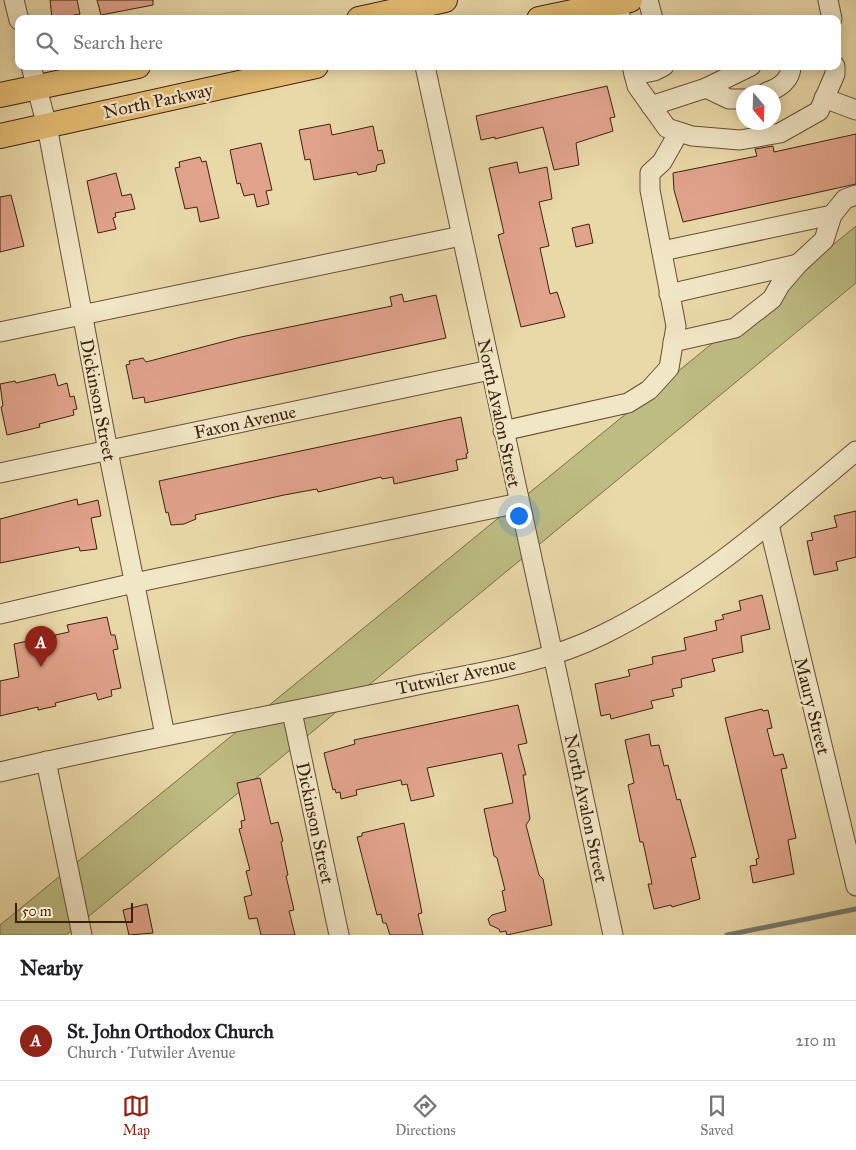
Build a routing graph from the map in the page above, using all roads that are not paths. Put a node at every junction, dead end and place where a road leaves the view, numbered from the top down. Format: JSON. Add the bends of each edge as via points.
{"nodes":[{"id":1,"x":14,"y":0,"type":"edge"},
{"id":2,"x":446,"y":0,"type":"edge"},
{"id":3,"x":648,"y":0,"type":"edge"},
{"id":4,"x":828,"y":0,"type":"edge"},
{"id":5,"x":622,"y":7,"type":"edge"},
{"id":6,"x":413,"y":9,"type":"edge"},
{"id":7,"x":18,"y":15,"type":"edge"},
{"id":8,"x":381,"y":15,"type":"edge"},
{"id":9,"x":567,"y":15,"type":"edge"},
{"id":10,"x":653,"y":15,"type":"edge"},
{"id":11,"x":831,"y":15,"type":"edge"},
{"id":12,"x":100,"y":70,"type":"edge"},
{"id":13,"x":298,"y":70,"type":"edge"},
{"id":14,"x":426,"y":70,"type":"edge"},
{"id":15,"x":656,"y":70,"type":"edge"},
{"id":16,"x":743,"y":70,"type":"edge"},
{"id":17,"x":791,"y":70,"type":"edge"},
{"id":18,"x":835,"y":70,"type":"edge"},
{"id":19,"x":633,"y":71,"type":"edge"},
{"id":20,"x":34,"y":77,"type":"edge"},
{"id":21,"x":781,"y":86,"type":"edge"},
{"id":22,"x":706,"y":88,"type":"junction"},
{"id":23,"x":0,"y":95,"type":"edge"},
{"id":24,"x":824,"y":98,"type":"junction"},
{"id":25,"x":736,"y":99,"type":"edge"},
{"id":26,"x":651,"y":106,"type":"junction"},
{"id":27,"x":856,"y":110,"type":"edge"},
{"id":28,"x":46,"y":126,"type":"junction"},
{"id":29,"x":679,"y":132,"type":"junction"},
{"id":30,"x":0,"y":136,"type":"edge"},
{"id":31,"x":856,"y":195,"type":"edge"},
{"id":32,"x":832,"y":215,"type":"junction"},
{"id":33,"x":461,"y":236,"type":"junction"},
{"id":34,"x":662,"y":251,"type":"junction"},
{"id":35,"x":798,"y":264,"type":"junction"},
{"id":36,"x":669,"y":294,"type":"junction"},
{"id":37,"x":82,"y":315,"type":"junction"},
{"id":38,"x":0,"y":332,"type":"edge"},
{"id":39,"x":673,"y":342,"type":"junction"},
{"id":40,"x":490,"y":370,"type":"junction"},
{"id":41,"x":503,"y":431,"type":"junction"},
{"id":42,"x":108,"y":451,"type":"junction"},
{"id":43,"x":856,"y":451,"type":"edge"},
{"id":44,"x":0,"y":473,"type":"edge"},
{"id":45,"x":519,"y":503,"type":"junction"},
{"id":46,"x":768,"y":525,"type":"junction"},
{"id":47,"x":134,"y":583,"type":"junction"},
{"id":48,"x":0,"y":614,"type":"edge"},
{"id":49,"x":554,"y":655,"type":"junction"},
{"id":50,"x":292,"y":712,"type":"junction"},
{"id":51,"x":165,"y":734,"type":"junction"},
{"id":52,"x":46,"y":761,"type":"junction"},
{"id":53,"x":0,"y":772,"type":"edge"},
{"id":54,"x":856,"y":886,"type":"edge"},
{"id":55,"x":82,"y":935,"type":"edge"},
{"id":56,"x":339,"y":935,"type":"edge"},
{"id":57,"x":613,"y":935,"type":"edge"}],
"edges":[{"from":1,"to":7,"type":"street"},
{"from":2,"to":6,"type":"main road"},
{"from":3,"to":10,"type":"street"},
{"from":4,"to":11,"type":"street"},
{"from":5,"to":9,"type":"main road"},
{"from":6,"to":8,"type":"main road"},
{"from":12,"to":20,"type":"main road"},
{"from":13,"to":28,"type":"main road","name":"North Parkway"},
{"from":14,"to":33,"type":"street","name":"North Avalon Street"},
{"from":15,"to":19,"type":"street"},
{"from":16,"to":22,"type":"street"},
{"from":17,"to":21,"type":"street"},
{"from":18,"to":24,"type":"street"},
{"from":19,"to":26,"type":"street","via":[[637,86]]},
{"from":20,"to":23,"type":"main road"},
{"from":20,"to":28,"type":"street","name":"Dickinson Street"},
{"from":22,"to":25,"type":"street","via":[[729,99]]},
{"from":22,"to":26,"type":"street"},
{"from":24,"to":27,"type":"street"},
{"from":24,"to":29,"type":"street","via":[[819,111],[780,133],[740,140]]},
{"from":26,"to":29,"type":"street","via":[[667,128]]},
{"from":28,"to":30,"type":"main road","name":"North Parkway"},
{"from":28,"to":37,"type":"street","name":"Dickinson Street"},
{"from":29,"to":34,"type":"street","via":[[662,162],[650,173],[650,190]]},
{"from":31,"to":32,"type":"street","via":[[845,199]]},
{"from":32,"to":34,"type":"street"},
{"from":32,"to":35,"type":"street","via":[[824,240]]},
{"from":33,"to":37,"type":"street"},
{"from":33,"to":40,"type":"street","name":"North Avalon Street"},
{"from":34,"to":36,"type":"street"},
{"from":35,"to":36,"type":"street"},
{"from":35,"to":39,"type":"street","via":[[772,299],[735,328]]},
{"from":36,"to":39,"type":"street","via":[[676,326]]},
{"from":37,"to":38,"type":"street"},
{"from":37,"to":42,"type":"street","name":"Dickinson Street"},
{"from":39,"to":41,"type":"street","via":[[669,368],[649,390],[628,403]]},
{"from":40,"to":41,"type":"street","name":"North Avalon Street"},
{"from":40,"to":42,"type":"street","name":"Faxon Avenue"},
{"from":41,"to":45,"type":"street","name":"North Avalon Street"},
{"from":42,"to":44,"type":"street","name":"Faxon Avenue"},
{"from":42,"to":47,"type":"street","name":"Dickinson Street"},
{"from":43,"to":46,"type":"street","name":"Tutwiler Avenue"},
{"from":45,"to":47,"type":"street"},
{"from":45,"to":49,"type":"street","name":"North Avalon Street"},
{"from":46,"to":49,"type":"street","name":"Tutwiler Avenue","via":[[660,603],[602,635]]},
{"from":46,"to":54,"type":"street","name":"Maury Street"},
{"from":47,"to":48,"type":"street"},
{"from":47,"to":51,"type":"street","name":"Dickinson Street"},
{"from":49,"to":50,"type":"street","name":"Tutwiler Avenue"},
{"from":49,"to":57,"type":"street","name":"North Avalon Street"},
{"from":50,"to":51,"type":"street","name":"Tutwiler Avenue"},
{"from":50,"to":56,"type":"street","name":"Dickinson Street"},
{"from":51,"to":52,"type":"street","name":"Tutwiler Avenue"},
{"from":52,"to":53,"type":"street","name":"Tutwiler Avenue"},
{"from":52,"to":55,"type":"street"}]}
